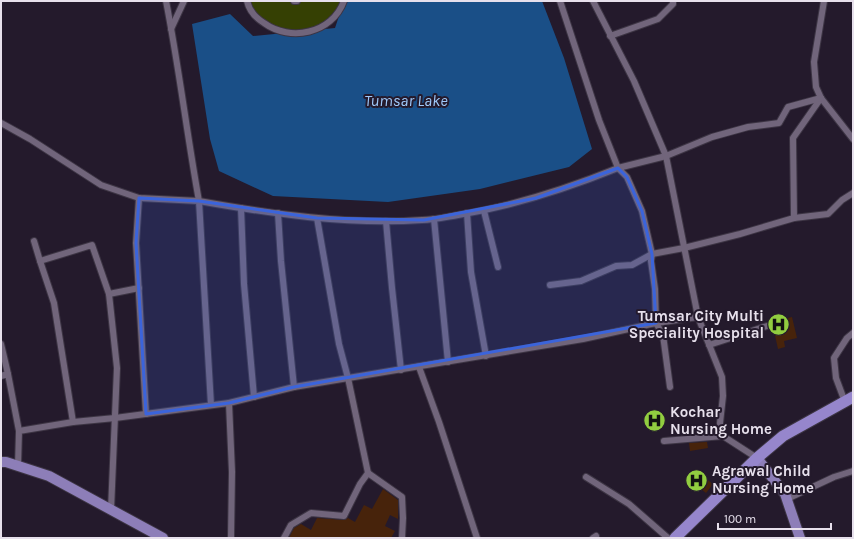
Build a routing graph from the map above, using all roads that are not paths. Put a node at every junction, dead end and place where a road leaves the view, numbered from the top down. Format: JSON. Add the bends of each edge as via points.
{"nodes":[{"id":1,"x":166,"y":1,"type":"edge"},
{"id":2,"x":184,"y":1,"type":"edge"},
{"id":3,"x":247,"y":1,"type":"edge"},
{"id":4,"x":344,"y":1,"type":"edge"},
{"id":5,"x":560,"y":1,"type":"edge"},
{"id":6,"x":593,"y":1,"type":"edge"},
{"id":7,"x":673,"y":1,"type":"edge"},
{"id":8,"x":824,"y":1,"type":"edge"},
{"id":9,"x":172,"y":29,"type":"junction"},
{"id":10,"x":610,"y":36,"type":"junction"},
{"id":11,"x":821,"y":98,"type":"junction"},
{"id":12,"x":1,"y":123,"type":"edge"},
{"id":13,"x":853,"y":139,"type":"edge"},
{"id":14,"x":666,"y":156,"type":"junction"},
{"id":15,"x":618,"y":168,"type":"junction"},
{"id":16,"x":853,"y":193,"type":"edge"},
{"id":17,"x":140,"y":198,"type":"junction"},
{"id":18,"x":199,"y":201,"type":"junction"},
{"id":19,"x":241,"y":208,"type":"junction"},
{"id":20,"x":484,"y":211,"type":"junction"},
{"id":21,"x":278,"y":213,"type":"junction"},
{"id":22,"x":467,"y":213,"type":"junction"},
{"id":23,"x":317,"y":218,"type":"junction"},
{"id":24,"x":794,"y":218,"type":"junction"},
{"id":25,"x":434,"y":219,"type":"junction"},
{"id":26,"x":386,"y":221,"type":"junction"},
{"id":27,"x":34,"y":241,"type":"dead end"},
{"id":28,"x":684,"y":248,"type":"junction"},
{"id":29,"x":652,"y":254,"type":"junction"},
{"id":30,"x":40,"y":261,"type":"junction"},
{"id":31,"x":498,"y":267,"type":"dead end"},
{"id":32,"x":550,"y":285,"type":"dead end"},
{"id":33,"x":139,"y":288,"type":"junction"},
{"id":34,"x":109,"y":294,"type":"junction"},
{"id":35,"x":698,"y":317,"type":"junction"},
{"id":36,"x":656,"y":323,"type":"junction"},
{"id":37,"x":767,"y":326,"type":"dead end"},
{"id":38,"x":853,"y":333,"type":"edge"},
{"id":39,"x":1,"y":344,"type":"edge"},
{"id":40,"x":709,"y":345,"type":"junction"},
{"id":41,"x":486,"y":356,"type":"junction"},
{"id":42,"x":448,"y":362,"type":"junction"},
{"id":43,"x":419,"y":367,"type":"junction"},
{"id":44,"x":401,"y":370,"type":"junction"},
{"id":45,"x":8,"y":374,"type":"junction"},
{"id":46,"x":1,"y":376,"type":"edge"},
{"id":47,"x":348,"y":378,"type":"junction"},
{"id":48,"x":294,"y":387,"type":"junction"},
{"id":49,"x":670,"y":387,"type":"dead end"},
{"id":50,"x":254,"y":397,"type":"junction"},
{"id":51,"x":849,"y":400,"type":"edge"},
{"id":52,"x":229,"y":403,"type":"junction"},
{"id":53,"x":211,"y":405,"type":"junction"},
{"id":54,"x":146,"y":414,"type":"junction"},
{"id":55,"x":115,"y":418,"type":"junction"},
{"id":56,"x":73,"y":422,"type":"junction"},
{"id":57,"x":19,"y":431,"type":"junction"},
{"id":58,"x":723,"y":436,"type":"junction"},
{"id":59,"x":664,"y":441,"type":"dead end"},
{"id":60,"x":757,"y":458,"type":"junction"},
{"id":61,"x":1,"y":462,"type":"edge"},
{"id":62,"x":18,"y":466,"type":"junction"},
{"id":63,"x":853,"y":471,"type":"edge"},
{"id":64,"x":368,"y":473,"type":"junction"},
{"id":65,"x":586,"y":477,"type":"dead end"},
{"id":66,"x":787,"y":499,"type":"junction"},
{"id":67,"x":111,"y":510,"type":"junction"},
{"id":68,"x":163,"y":538,"type":"edge"},
{"id":69,"x":231,"y":538,"type":"edge"},
{"id":70,"x":284,"y":538,"type":"edge"},
{"id":71,"x":402,"y":538,"type":"edge"},
{"id":72,"x":477,"y":538,"type":"edge"},
{"id":73,"x":668,"y":538,"type":"edge"},
{"id":74,"x":675,"y":538,"type":"edge"},
{"id":75,"x":800,"y":538,"type":"edge"}],
"edges":[{"from":1,"to":9,"type":"street"},
{"from":2,"to":9,"type":"street"},
{"from":3,"to":4,"type":"street","via":[[258,19],[271,29],[288,34],[304,34],[320,28],[334,17]]},
{"from":5,"to":15,"type":"street"},
{"from":6,"to":10,"type":"street"},
{"from":7,"to":10,"type":"street","via":[[658,19]]},
{"from":8,"to":11,"type":"street","via":[[814,62],[816,87]]},
{"from":9,"to":18,"type":"street"},
{"from":10,"to":14,"type":"street","via":[[634,81]]},
{"from":11,"to":13,"type":"street"},
{"from":11,"to":14,"type":"street","via":[[788,106],[779,123],[748,127],[712,137]]},
{"from":11,"to":24,"type":"street","via":[[793,138]]},
{"from":12,"to":17,"type":"street","via":[[101,185]]},
{"from":14,"to":15,"type":"street"},
{"from":14,"to":28,"type":"street"},
{"from":15,"to":20,"type":"street","via":[[536,198]]},
{"from":15,"to":29,"type":"street","via":[[627,177],[642,211]]},
{"from":16,"to":24,"type":"street","via":[[828,214]]},
{"from":17,"to":18,"type":"street"},
{"from":17,"to":33,"type":"street","via":[[136,243]]},
{"from":18,"to":19,"type":"street"},
{"from":18,"to":53,"type":"street"},
{"from":19,"to":21,"type":"street"},
{"from":19,"to":50,"type":"street","via":[[244,284]]},
{"from":20,"to":22,"type":"street"},
{"from":20,"to":31,"type":"street"},
{"from":21,"to":23,"type":"street"},
{"from":21,"to":48,"type":"street"},
{"from":22,"to":25,"type":"street"},
{"from":22,"to":41,"type":"street","via":[[471,272]]},
{"from":23,"to":26,"type":"street"},
{"from":23,"to":47,"type":"street"},
{"from":24,"to":28,"type":"street"},
{"from":25,"to":26,"type":"street"},
{"from":25,"to":42,"type":"street"},
{"from":26,"to":44,"type":"street"},
{"from":27,"to":30,"type":"street"},
{"from":28,"to":29,"type":"street"},
{"from":28,"to":35,"type":"street"},
{"from":29,"to":32,"type":"street","via":[[632,265],[616,266],[581,281]]},
{"from":29,"to":36,"type":"street"},
{"from":30,"to":34,"type":"street","via":[[92,245]]},
{"from":30,"to":56,"type":"street","via":[[54,303]]},
{"from":33,"to":34,"type":"street"},
{"from":33,"to":54,"type":"street"},
{"from":34,"to":55,"type":"street","via":[[118,368]]},
{"from":35,"to":36,"type":"street"},
{"from":35,"to":40,"type":"street"},
{"from":36,"to":41,"type":"street"},
{"from":36,"to":49,"type":"street","via":[[663,335]]},
{"from":37,"to":40,"type":"street"},
{"from":38,"to":51,"type":"street","via":[[834,358],[836,378]]},
{"from":39,"to":45,"type":"street"},
{"from":40,"to":58,"type":"street","via":[[722,376],[720,423]]},
{"from":41,"to":42,"type":"street"},
{"from":42,"to":43,"type":"street"},
{"from":43,"to":44,"type":"street"},
{"from":43,"to":72,"type":"street"},
{"from":44,"to":47,"type":"street"},
{"from":45,"to":46,"type":"street"},
{"from":45,"to":57,"type":"street"},
{"from":47,"to":48,"type":"street"},
{"from":47,"to":64,"type":"street"},
{"from":48,"to":50,"type":"street"},
{"from":50,"to":52,"type":"street"},
{"from":51,"to":60,"type":"highway","via":[[783,436]]},
{"from":52,"to":53,"type":"street"},
{"from":52,"to":69,"type":"street"},
{"from":53,"to":54,"type":"street"},
{"from":54,"to":55,"type":"street"},
{"from":55,"to":56,"type":"street"},
{"from":55,"to":67,"type":"street"},
{"from":56,"to":57,"type":"street"},
{"from":57,"to":62,"type":"street"},
{"from":58,"to":59,"type":"street"},
{"from":58,"to":60,"type":"street"},
{"from":60,"to":66,"type":"main road"},
{"from":60,"to":74,"type":"highway"},
{"from":61,"to":62,"type":"main road"},
{"from":62,"to":67,"type":"main road","via":[[49,476]]},
{"from":63,"to":66,"type":"street"},
{"from":64,"to":70,"type":"street","via":[[344,516],[311,513],[291,525]]},
{"from":64,"to":71,"type":"street","via":[[402,497]]},
{"from":65,"to":73,"type":"street","via":[[629,504]]},
{"from":66,"to":75,"type":"main road"},
{"from":67,"to":68,"type":"main road"}]}
